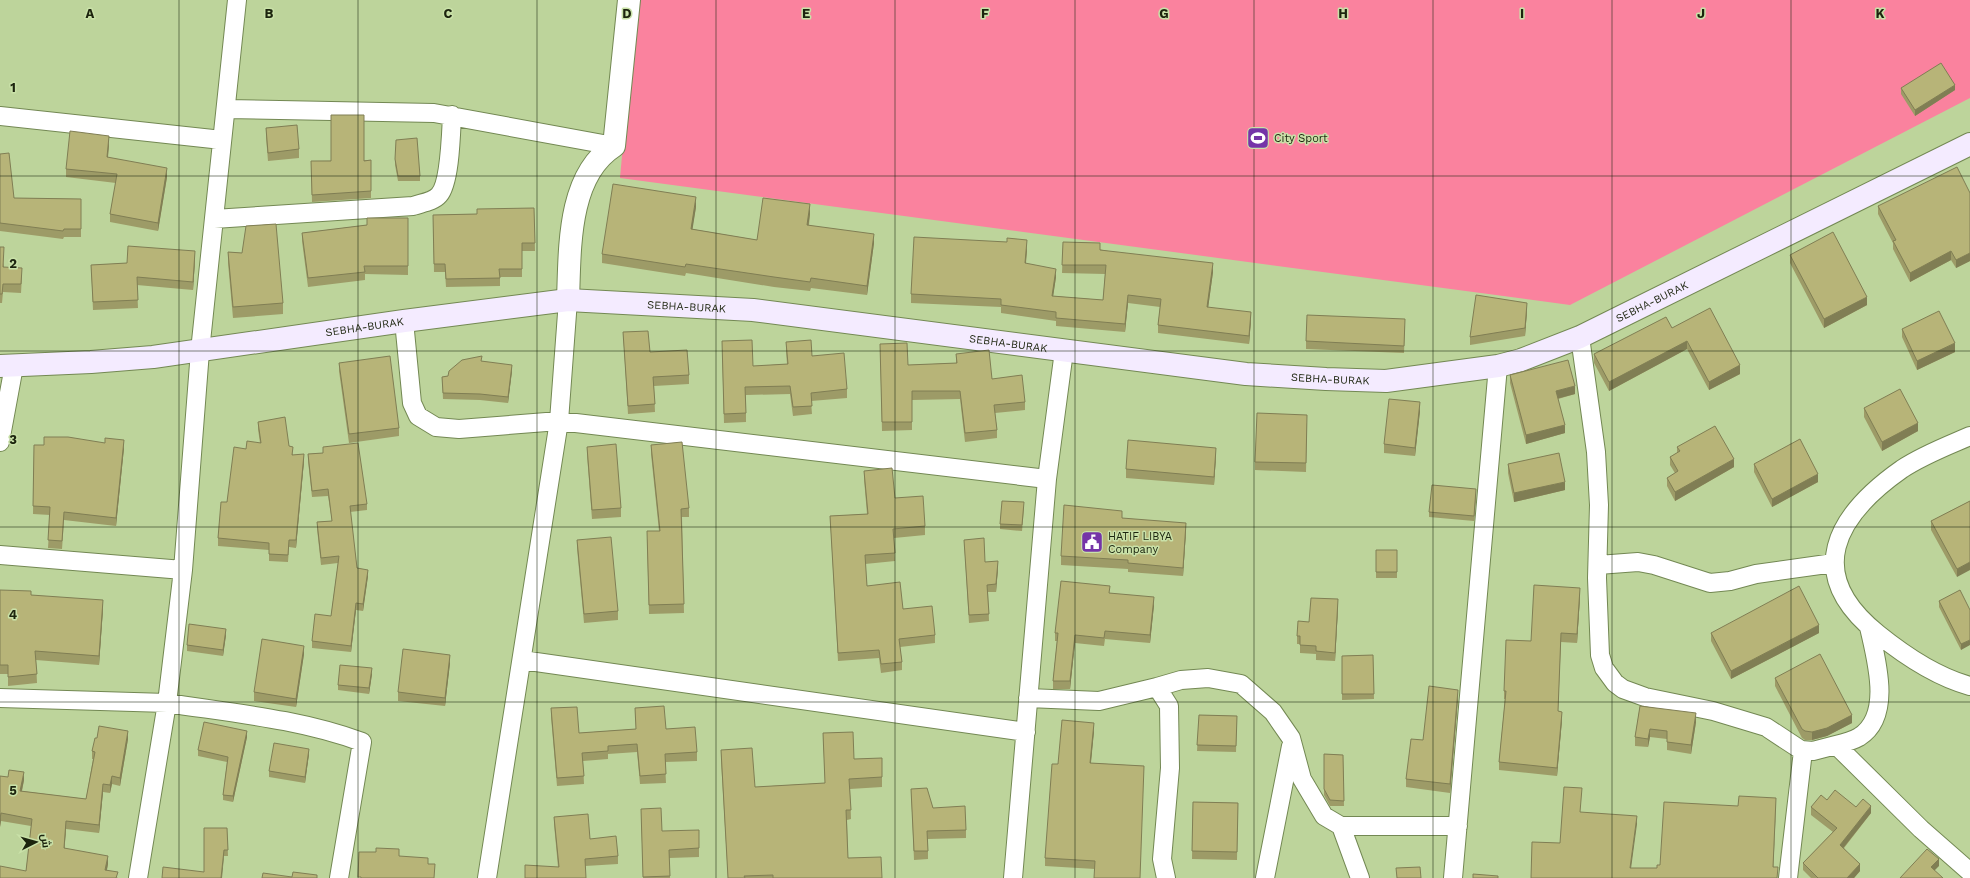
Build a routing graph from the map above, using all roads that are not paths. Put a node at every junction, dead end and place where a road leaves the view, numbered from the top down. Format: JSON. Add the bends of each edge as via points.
{"nodes":[{"id":1,"x":237,"y":0,"type":"edge"},
{"id":2,"x":629,"y":0,"type":"edge"},
{"id":3,"x":226,"y":108,"type":"junction"},
{"id":4,"x":0,"y":116,"type":"edge"},
{"id":5,"x":452,"y":116,"type":"junction"},
{"id":6,"x":222,"y":140,"type":"junction"},
{"id":7,"x":1970,"y":144,"type":"edge"},
{"id":8,"x":614,"y":146,"type":"junction"},
{"id":9,"x":214,"y":219,"type":"junction"},
{"id":10,"x":568,"y":300,"type":"junction"},
{"id":11,"x":404,"y":321,"type":"junction"},
{"id":12,"x":1580,"y":337,"type":"junction"},
{"id":13,"x":200,"y":351,"type":"junction"},
{"id":14,"x":1064,"y":351,"type":"junction"},
{"id":15,"x":7,"y":366,"type":"edge"},
{"id":16,"x":1498,"y":366,"type":"junction"},
{"id":17,"x":559,"y":421,"type":"junction"},
{"id":18,"x":1970,"y":436,"type":"edge"},
{"id":19,"x":0,"y":442,"type":"edge"},
{"id":20,"x":1047,"y":480,"type":"junction"},
{"id":21,"x":0,"y":555,"type":"edge"},
{"id":22,"x":1834,"y":563,"type":"junction"},
{"id":23,"x":1598,"y":565,"type":"junction"},
{"id":24,"x":183,"y":570,"type":"junction"},
{"id":25,"x":1869,"y":627,"type":"junction"},
{"id":26,"x":522,"y":660,"type":"junction"},
{"id":27,"x":1970,"y":686,"type":"edge"},
{"id":28,"x":1157,"y":687,"type":"junction"},
{"id":29,"x":0,"y":698,"type":"edge"},
{"id":30,"x":1028,"y":698,"type":"junction"},
{"id":31,"x":167,"y":703,"type":"junction"},
{"id":32,"x":1026,"y":732,"type":"junction"},
{"id":33,"x":1292,"y":742,"type":"junction"},
{"id":34,"x":1836,"y":745,"type":"junction"},
{"id":35,"x":1803,"y":750,"type":"junction"},
{"id":36,"x":1341,"y":826,"type":"junction"},
{"id":37,"x":1458,"y":826,"type":"junction"},
{"id":38,"x":1970,"y":872,"type":"edge"},
{"id":39,"x":138,"y":878,"type":"edge"},
{"id":40,"x":339,"y":878,"type":"edge"},
{"id":41,"x":487,"y":878,"type":"edge"},
{"id":42,"x":1013,"y":878,"type":"edge"},
{"id":43,"x":1166,"y":878,"type":"edge"},
{"id":44,"x":1265,"y":878,"type":"edge"},
{"id":45,"x":1360,"y":878,"type":"edge"},
{"id":46,"x":1453,"y":878,"type":"edge"},
{"id":47,"x":1788,"y":878,"type":"edge"}],
"edges":[{"from":1,"to":3,"type":"street"},
{"from":2,"to":8,"type":"street"},
{"from":3,"to":5,"type":"street","via":[[406,112]]},
{"from":3,"to":6,"type":"street"},
{"from":4,"to":6,"type":"street"},
{"from":5,"to":8,"type":"street"},
{"from":5,"to":9,"type":"street","via":[[446,176],[439,195],[430,201],[413,206]]},
{"from":6,"to":9,"type":"street"},
{"from":7,"to":12,"type":"main road","name":"SEBHA-BURAK"},
{"from":8,"to":10,"type":"street","via":[[604,152],[591,167],[577,204],[571,237]]},
{"from":9,"to":13,"type":"street"},
{"from":10,"to":11,"type":"main road","name":"SEBHA-BURAK"},
{"from":10,"to":14,"type":"main road","name":"SEBHA-BURAK","via":[[753,310]]},
{"from":10,"to":17,"type":"street"},
{"from":11,"to":13,"type":"main road","name":"SEBHA-BURAK"},
{"from":11,"to":17,"type":"street","via":[[412,403],[418,416],[436,427],[459,429]]},
{"from":12,"to":16,"type":"main road","name":"SEBHA-BURAK","via":[[1521,360]]},
{"from":12,"to":23,"type":"street","via":[[1596,452],[1599,505]]},
{"from":13,"to":15,"type":"main road","name":"SEBHA-BURAK","via":[[91,362]]},
{"from":13,"to":24,"type":"street"},
{"from":14,"to":16,"type":"main road","name":"SEBHA-BURAK","via":[[1246,374],[1348,380],[1386,381]]},
{"from":14,"to":20,"type":"street"},
{"from":15,"to":19,"type":"street"},
{"from":16,"to":37,"type":"street"},
{"from":17,"to":20,"type":"street"},
{"from":17,"to":26,"type":"street"},
{"from":18,"to":22,"type":"street","via":[[1908,466],[1865,498],[1844,526],[1837,543]]},
{"from":20,"to":30,"type":"street"},
{"from":21,"to":24,"type":"street"},
{"from":22,"to":23,"type":"street","via":[[1710,583],[1638,562]]},
{"from":22,"to":25,"type":"street","via":[[1836,579],[1843,596]]},
{"from":23,"to":35,"type":"street","via":[[1600,655],[1604,668],[1615,684],[1645,697],[1713,711],[1766,728]]},
{"from":24,"to":31,"type":"street"},
{"from":25,"to":27,"type":"street","via":[[1898,650]]},
{"from":25,"to":34,"type":"street","via":[[1880,691],[1878,708],[1868,730],[1859,737]]},
{"from":26,"to":32,"type":"street"},
{"from":26,"to":41,"type":"street"},
{"from":28,"to":30,"type":"street","via":[[1099,701]]},
{"from":28,"to":33,"type":"street","via":[[1181,680],[1208,678],[1241,684],[1274,712]]},
{"from":28,"to":43,"type":"street","via":[[1169,706],[1170,768],[1162,859]]},
{"from":29,"to":31,"type":"street"},
{"from":30,"to":32,"type":"street"},
{"from":31,"to":39,"type":"street"},
{"from":31,"to":40,"type":"street","via":[[322,730],[362,742]]},
{"from":32,"to":42,"type":"street"},
{"from":33,"to":36,"type":"street","via":[[1302,779],[1324,816]]},
{"from":33,"to":44,"type":"street"},
{"from":34,"to":35,"type":"street","via":[[1813,751]]},
{"from":34,"to":38,"type":"street"},
{"from":35,"to":47,"type":"street"},
{"from":36,"to":37,"type":"street"},
{"from":36,"to":45,"type":"street"},
{"from":37,"to":46,"type":"street"}]}
